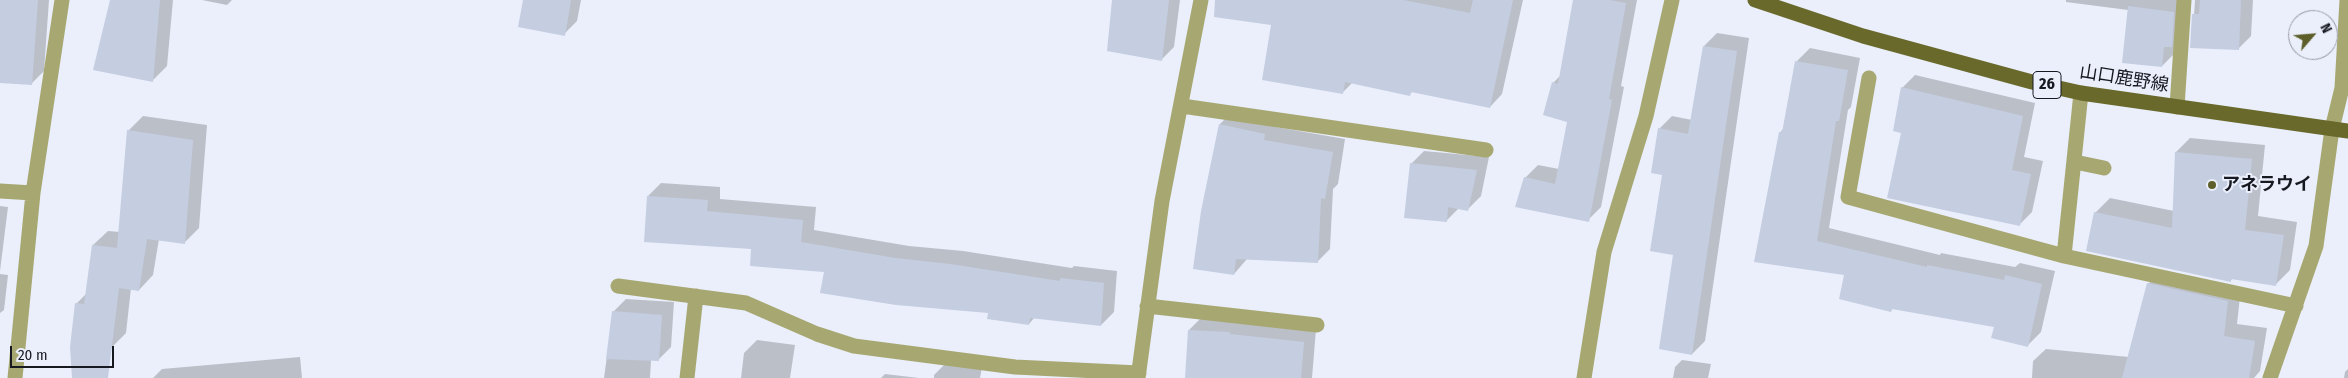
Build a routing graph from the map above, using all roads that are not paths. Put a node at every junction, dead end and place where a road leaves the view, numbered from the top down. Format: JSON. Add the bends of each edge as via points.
{"nodes":[{"id":1,"x":62,"y":0,"type":"edge"},
{"id":2,"x":1201,"y":0,"type":"edge"},
{"id":3,"x":1672,"y":0,"type":"edge"},
{"id":4,"x":1755,"y":0,"type":"edge"},
{"id":5,"x":2184,"y":0,"type":"edge"},
{"id":6,"x":2346,"y":0,"type":"edge"},
{"id":7,"x":1869,"y":78,"type":"dead end"},
{"id":8,"x":2081,"y":92,"type":"junction"},
{"id":9,"x":1182,"y":106,"type":"junction"},
{"id":10,"x":2177,"y":107,"type":"junction"},
{"id":11,"x":2332,"y":129,"type":"junction"},
{"id":12,"x":2348,"y":131,"type":"edge"},
{"id":13,"x":1486,"y":150,"type":"dead end"},
{"id":14,"x":2075,"y":162,"type":"junction"},
{"id":15,"x":2104,"y":168,"type":"dead end"},
{"id":16,"x":0,"y":191,"type":"edge"},
{"id":17,"x":33,"y":193,"type":"junction"},
{"id":18,"x":2064,"y":256,"type":"junction"},
{"id":19,"x":618,"y":286,"type":"dead end"},
{"id":20,"x":696,"y":296,"type":"junction"},
{"id":21,"x":1147,"y":306,"type":"junction"},
{"id":22,"x":2296,"y":306,"type":"junction"},
{"id":23,"x":1317,"y":325,"type":"dead end"},
{"id":24,"x":1014,"y":373,"type":"edge"},
{"id":25,"x":1138,"y":376,"type":"edge"},
{"id":26,"x":15,"y":378,"type":"edge"},
{"id":27,"x":687,"y":378,"type":"edge"},
{"id":28,"x":1584,"y":378,"type":"edge"},
{"id":29,"x":2270,"y":378,"type":"edge"}],
"edges":[{"from":1,"to":17,"type":"street"},
{"from":2,"to":9,"type":"street"},
{"from":3,"to":28,"type":"street","via":[[1646,116],[1604,252]]},
{"from":4,"to":8,"type":"main road","name":"山口鹿野線","number":"26","via":[[1863,36],[2032,82]]},
{"from":5,"to":10,"type":"street"},
{"from":6,"to":11,"type":"street","via":[[2342,88]]},
{"from":7,"to":18,"type":"street","via":[[1848,198]]},
{"from":8,"to":10,"type":"main road","name":"山口鹿野線","number":"26"},
{"from":8,"to":14,"type":"street"},
{"from":9,"to":13,"type":"street"},
{"from":9,"to":21,"type":"street","via":[[1162,201]]},
{"from":10,"to":11,"type":"main road","name":"山口鹿野線","number":"26"},
{"from":11,"to":12,"type":"main road","name":"山口鹿野線","number":"26"},
{"from":11,"to":22,"type":"street","via":[[2316,246]]},
{"from":14,"to":15,"type":"street"},
{"from":14,"to":18,"type":"street"},
{"from":16,"to":17,"type":"street"},
{"from":17,"to":26,"type":"street"},
{"from":18,"to":22,"type":"street"},
{"from":19,"to":20,"type":"street"},
{"from":20,"to":24,"type":"street","via":[[746,303],[817,334],[854,346]]},
{"from":20,"to":27,"type":"street"},
{"from":21,"to":23,"type":"street"},
{"from":21,"to":25,"type":"street"},
{"from":22,"to":29,"type":"street"},
{"from":24,"to":25,"type":"street"}]}
